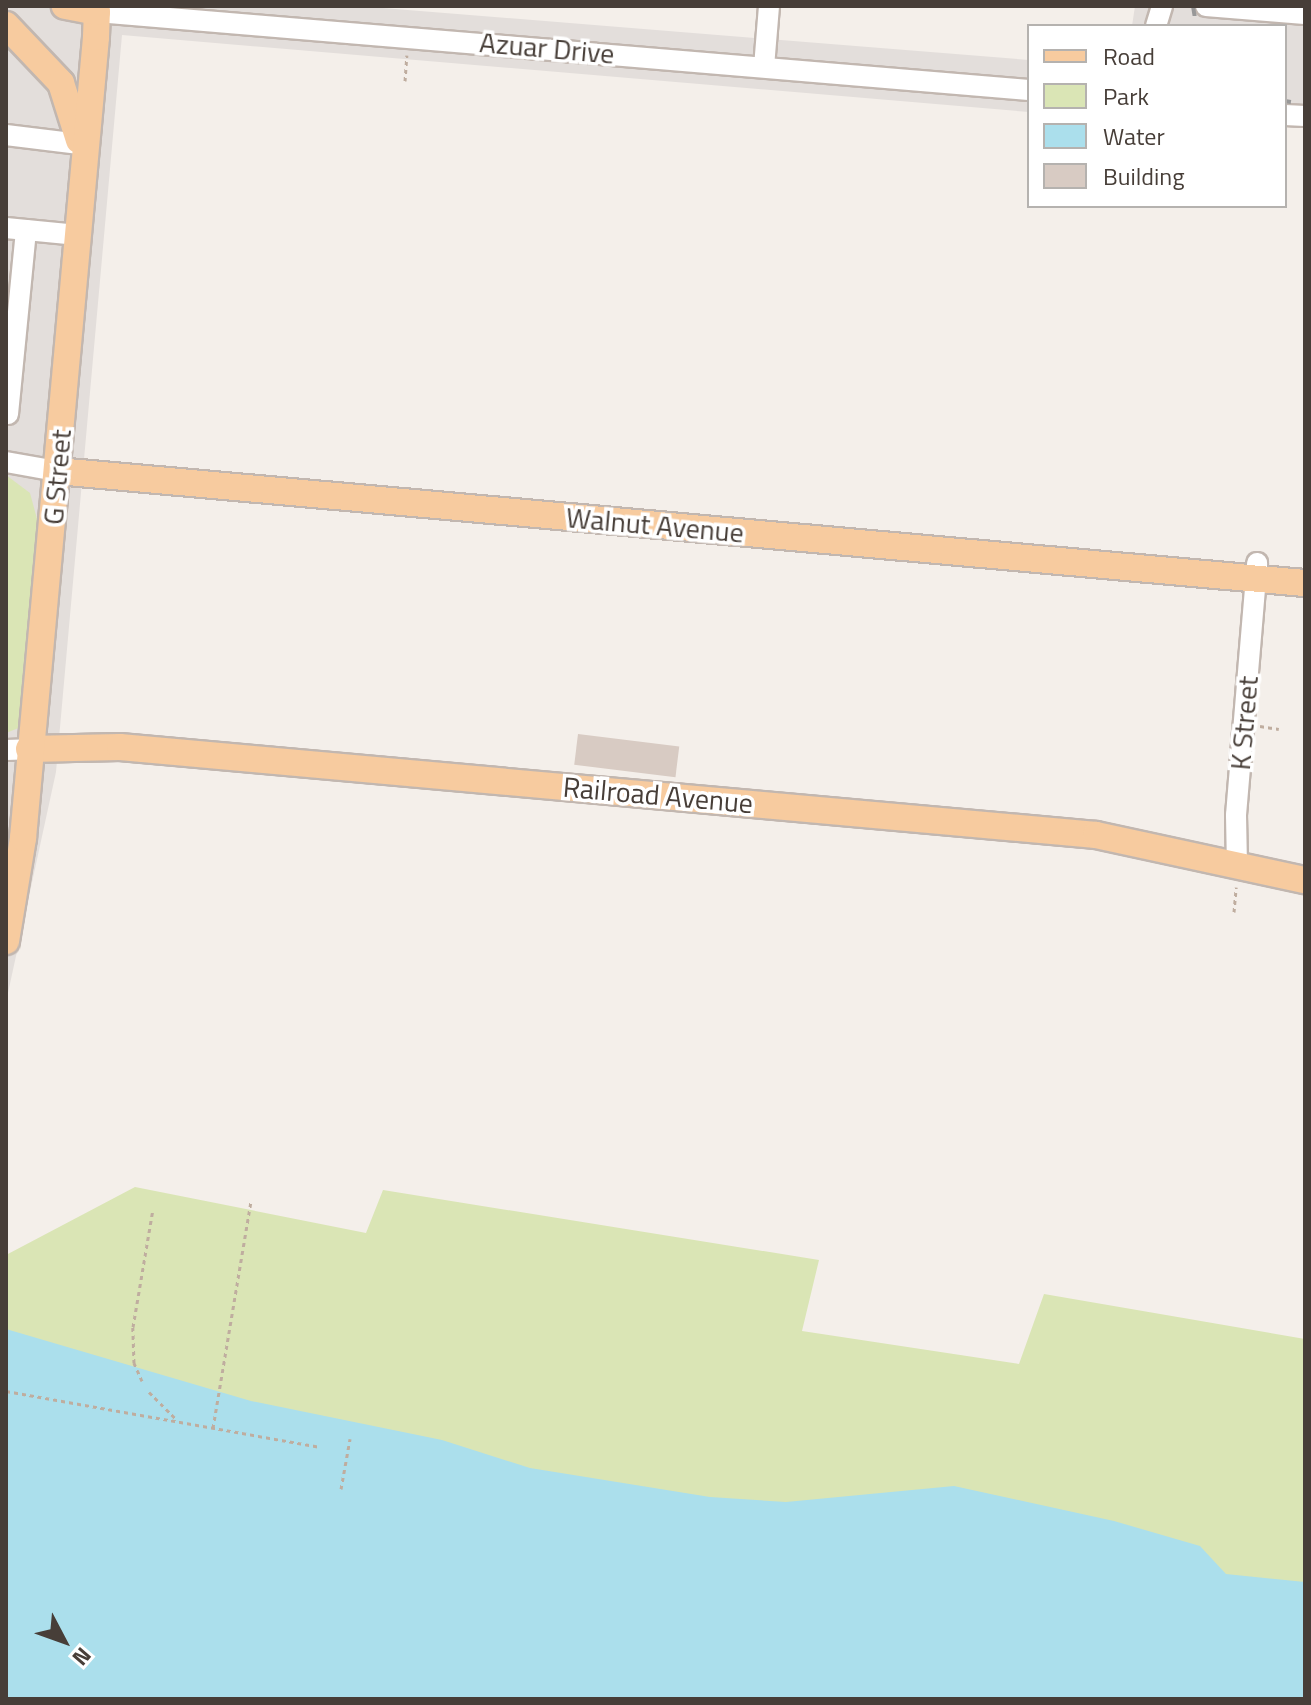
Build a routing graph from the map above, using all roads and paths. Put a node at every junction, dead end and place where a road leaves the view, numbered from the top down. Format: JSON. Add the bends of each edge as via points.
{"nodes":[{"id":1,"x":65,"y":6,"type":"edge"},
{"id":2,"x":769,"y":6,"type":"edge"},
{"id":3,"x":1206,"y":6,"type":"edge"},
{"id":4,"x":97,"y":12,"type":"junction"},
{"id":5,"x":1305,"y":14,"type":"edge"},
{"id":6,"x":6,"y":25,"type":"edge"},
{"id":7,"x":409,"y":35,"type":"junction"},
{"id":8,"x":764,"y":67,"type":"junction"},
{"id":9,"x":405,"y":81,"type":"dead end"},
{"id":10,"x":1027,"y":90,"type":"edge"},
{"id":11,"x":6,"y":135,"type":"edge"},
{"id":12,"x":82,"y":154,"type":"junction"},
{"id":13,"x":16,"y":229,"type":"edge"},
{"id":14,"x":78,"y":235,"type":"junction"},
{"id":15,"x":8,"y":414,"type":"edge"},
{"id":16,"x":6,"y":462,"type":"edge"},
{"id":17,"x":57,"y":471,"type":"junction"},
{"id":18,"x":1257,"y":571,"type":"junction"},
{"id":19,"x":1305,"y":583,"type":"edge"},
{"id":20,"x":73,"y":746,"type":"junction"},
{"id":21,"x":18,"y":749,"type":"edge"},
{"id":22,"x":15,"y":846,"type":"edge"},
{"id":23,"x":1237,"y":867,"type":"junction"},
{"id":24,"x":1305,"y":880,"type":"edge"},
{"id":25,"x":1234,"y":912,"type":"dead end"},
{"id":26,"x":6,"y":941,"type":"edge"},
{"id":27,"x":251,"y":1200,"type":"dead end"},
{"id":28,"x":153,"y":1209,"type":"dead end"},
{"id":29,"x":142,"y":1381,"type":"dead end"},
{"id":30,"x":6,"y":1391,"type":"edge"},
{"id":31,"x":149,"y":1392,"type":"dead end"},
{"id":32,"x":181,"y":1422,"type":"junction"},
{"id":33,"x":213,"y":1428,"type":"junction"},
{"id":34,"x":350,"y":1439,"type":"dead end"},
{"id":35,"x":319,"y":1447,"type":"dead end"},
{"id":36,"x":341,"y":1489,"type":"dead end"}],
"edges":[{"from":1,"to":4,"type":"main road","name":"Azuar Drive"},
{"from":2,"to":8,"type":"street"},
{"from":3,"to":5,"type":"street"},
{"from":4,"to":7,"type":"street","name":"Azuar Drive"},
{"from":4,"to":12,"type":"main road","name":"G Street"},
{"from":6,"to":12,"type":"main road","via":[[61,83]]},
{"from":7,"to":8,"type":"street","name":"Azuar Drive"},
{"from":7,"to":9,"type":"path"},
{"from":8,"to":10,"type":"street","name":"Azuar Drive"},
{"from":11,"to":12,"type":"street"},
{"from":12,"to":14,"type":"main road","name":"G Street"},
{"from":13,"to":14,"type":"street"},
{"from":13,"to":15,"type":"street"},
{"from":14,"to":17,"type":"main road","name":"G Street"},
{"from":16,"to":17,"type":"street","name":"Walnut Avenue"},
{"from":17,"to":18,"type":"main road","name":"Walnut Avenue"},
{"from":17,"to":21,"type":"main road","name":"G Street"},
{"from":18,"to":19,"type":"main road","name":"Walnut Avenue"},
{"from":18,"to":23,"type":"street","name":"K Street","via":[[1236,815]]},
{"from":20,"to":21,"type":"main road","name":"Railroad Avenue"},
{"from":20,"to":22,"type":"main road","via":[[42,772]]},
{"from":20,"to":23,"type":"main road","name":"Railroad Avenue","via":[[1096,835]]},
{"from":21,"to":22,"type":"main road","name":"G Street"},
{"from":22,"to":26,"type":"main road","name":"G Street","via":[[16,882]]},
{"from":23,"to":24,"type":"main road","name":"Railroad Avenue"},
{"from":23,"to":25,"type":"path"},
{"from":27,"to":33,"type":"path"},
{"from":28,"to":29,"type":"path","via":[[133,1327],[134,1363]]},
{"from":30,"to":32,"type":"path"},
{"from":31,"to":32,"type":"path"},
{"from":32,"to":33,"type":"path"},
{"from":33,"to":35,"type":"path"},
{"from":34,"to":36,"type":"path"}]}
